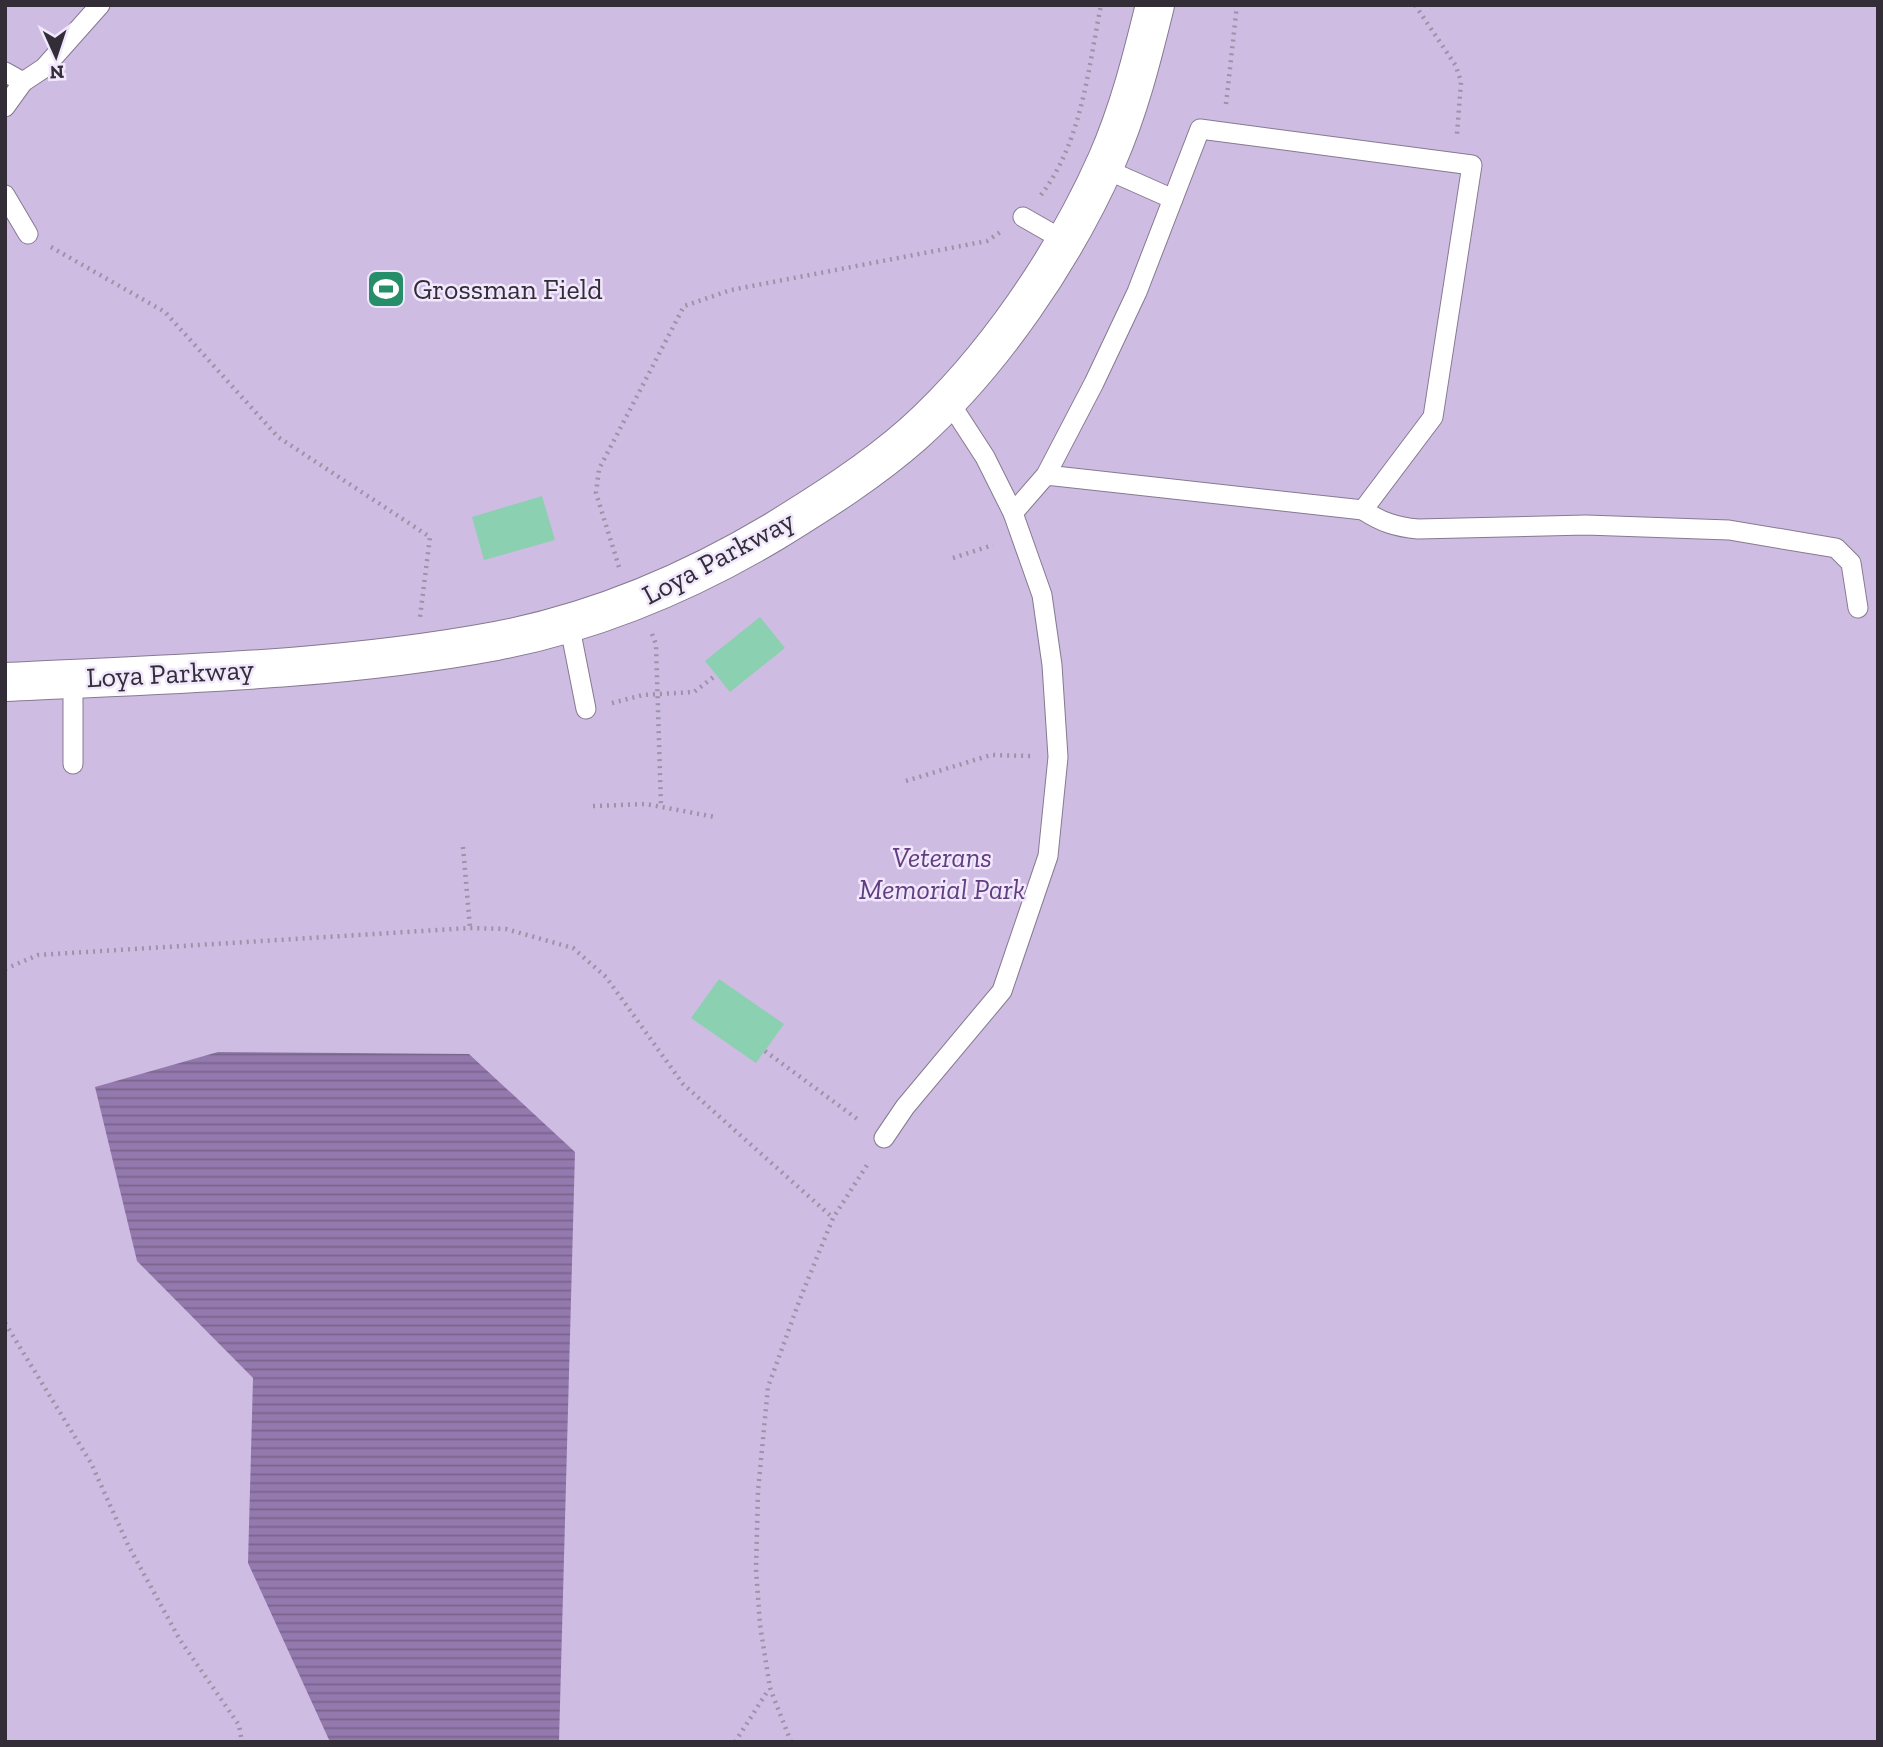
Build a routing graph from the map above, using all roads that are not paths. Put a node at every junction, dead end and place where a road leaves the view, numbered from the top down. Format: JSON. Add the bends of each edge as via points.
{"nodes":[{"id":1,"x":100,"y":5,"type":"edge"},
{"id":2,"x":1155,"y":5,"type":"edge"},
{"id":3,"x":5,"y":72,"type":"edge"},
{"id":4,"x":23,"y":82,"type":"junction"},
{"id":5,"x":5,"y":107,"type":"edge"},
{"id":6,"x":1103,"y":168,"type":"junction"},
{"id":7,"x":5,"y":195,"type":"edge"},
{"id":8,"x":1173,"y":199,"type":"junction"},
{"id":9,"x":1023,"y":217,"type":"road end"},
{"id":10,"x":28,"y":234,"type":"road end"},
{"id":11,"x":1065,"y":241,"type":"junction"},
{"id":12,"x":948,"y":400,"type":"junction"},
{"id":13,"x":1046,"y":475,"type":"junction"},
{"id":14,"x":1363,"y":510,"type":"junction"},
{"id":15,"x":1013,"y":513,"type":"junction"},
{"id":16,"x":1858,"y":608,"type":"dead end"},
{"id":17,"x":569,"y":623,"type":"junction"},
{"id":18,"x":73,"y":679,"type":"junction"},
{"id":19,"x":5,"y":682,"type":"edge"},
{"id":20,"x":586,"y":709,"type":"dead end"},
{"id":21,"x":73,"y":764,"type":"dead end"},
{"id":22,"x":884,"y":1138,"type":"road end"}],
"edges":[{"from":1,"to":4,"type":"lane","via":[[44,68]]},
{"from":2,"to":6,"type":"street","name":"Loya Parkway","via":[[1138,74]]},
{"from":3,"to":4,"type":"lane"},
{"from":4,"to":5,"type":"lane"},
{"from":6,"to":8,"type":"lane"},
{"from":6,"to":11,"type":"street","name":"Loya Parkway"},
{"from":7,"to":10,"type":"lane"},
{"from":8,"to":13,"type":"lane","via":[[1137,292]]},
{"from":8,"to":14,"type":"lane","via":[[1200,130],[1472,165],[1433,416]]},
{"from":9,"to":11,"type":"lane"},
{"from":11,"to":12,"type":"street","name":"Loya Parkway","via":[[1014,321]]},
{"from":12,"to":15,"type":"lane","via":[[985,457]]},
{"from":12,"to":17,"type":"street","name":"Loya Parkway","via":[[911,435],[826,499],[743,550],[639,600]]},
{"from":13,"to":14,"type":"lane"},
{"from":13,"to":15,"type":"lane"},
{"from":14,"to":16,"type":"lane","via":[[1378,521],[1409,528],[1586,525],[1729,530],[1836,548],[1851,563]]},
{"from":15,"to":22,"type":"lane","via":[[1042,595],[1052,665],[1058,757],[1048,856],[1002,991]]},
{"from":17,"to":18,"type":"street","name":"Loya Parkway","via":[[498,640],[302,666]]},
{"from":17,"to":20,"type":"lane"},
{"from":18,"to":19,"type":"street","name":"Loya Parkway"},
{"from":18,"to":21,"type":"lane"}]}
